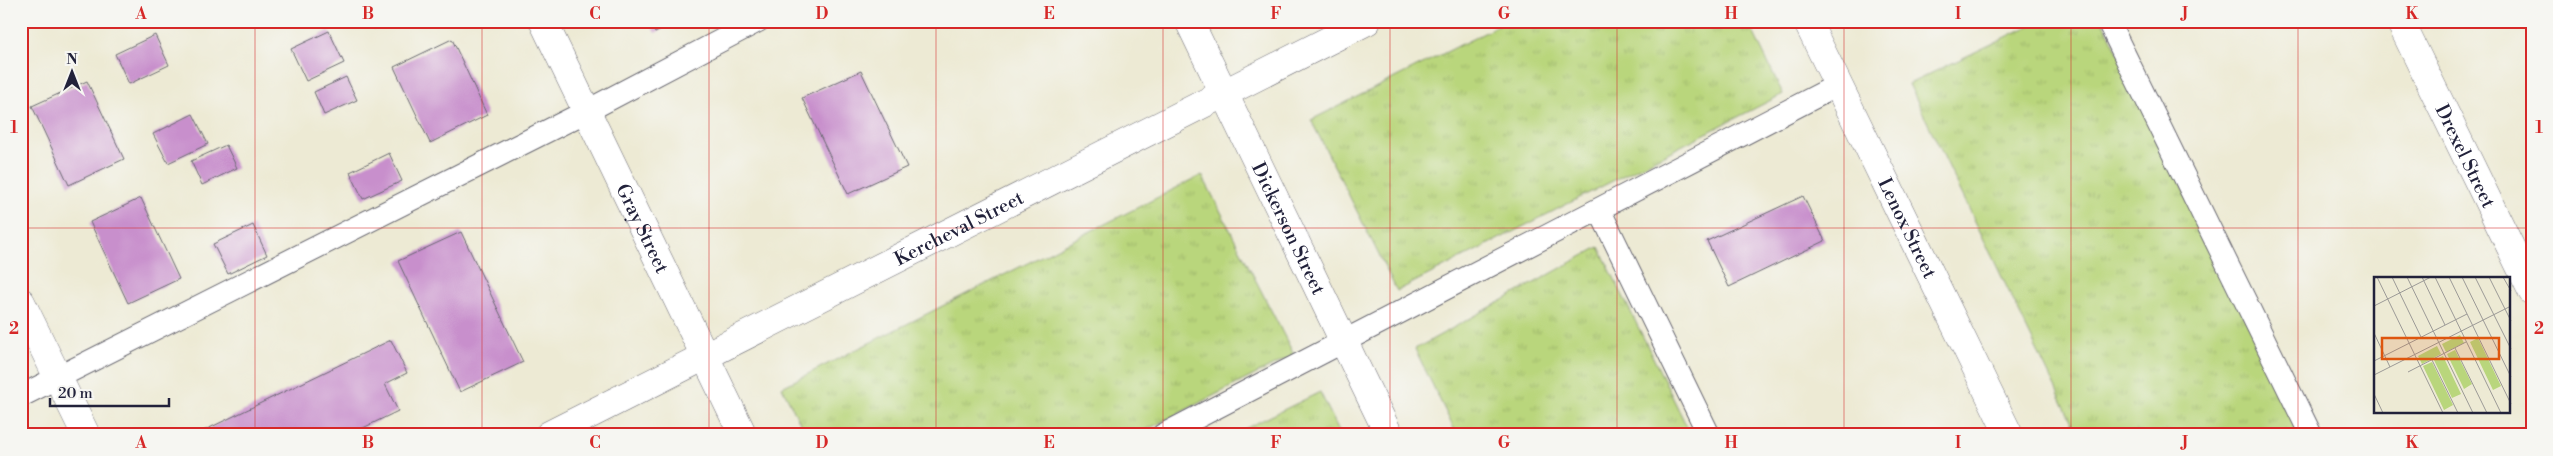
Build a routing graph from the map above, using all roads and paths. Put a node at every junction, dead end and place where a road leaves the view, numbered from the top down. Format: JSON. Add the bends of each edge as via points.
{"nodes":[{"id":1,"x":543,"y":21,"type":"edge"},
{"id":2,"x":758,"y":21,"type":"edge"},
{"id":3,"x":1188,"y":21,"type":"edge"},
{"id":4,"x":1367,"y":21,"type":"edge"},
{"id":5,"x":1807,"y":21,"type":"edge"},
{"id":6,"x":2108,"y":21,"type":"edge"},
{"id":7,"x":2400,"y":21,"type":"edge"},
{"id":8,"x":1838,"y":85,"type":"junction"},
{"id":9,"x":1224,"y":94,"type":"junction"},
{"id":10,"x":587,"y":111,"type":"junction"},
{"id":11,"x":1599,"y":209,"type":"junction"},
{"id":12,"x":2532,"y":291,"type":"edge"},
{"id":13,"x":21,"y":302,"type":"edge"},
{"id":14,"x":1344,"y":341,"type":"junction"},
{"id":15,"x":705,"y":356,"type":"junction"},
{"id":16,"x":58,"y":378,"type":"junction"},
{"id":17,"x":21,"y":396,"type":"edge"},
{"id":18,"x":86,"y":435,"type":"edge"},
{"id":19,"x":549,"y":435,"type":"edge"},
{"id":20,"x":743,"y":435,"type":"edge"},
{"id":21,"x":1163,"y":435,"type":"edge"},
{"id":22,"x":1390,"y":435,"type":"edge"},
{"id":23,"x":1709,"y":435,"type":"edge"},
{"id":24,"x":2008,"y":435,"type":"edge"},
{"id":25,"x":2311,"y":435,"type":"edge"}],
"edges":[{"from":1,"to":10,"type":"street","name":"Gray Street"},
{"from":2,"to":10,"type":"lane"},
{"from":3,"to":9,"type":"street","name":"Dickerson Street"},
{"from":4,"to":9,"type":"street","name":"Kercheval Street"},
{"from":5,"to":8,"type":"street","name":"Lenox Street"},
{"from":6,"to":25,"type":"lane"},
{"from":7,"to":12,"type":"street","name":"Drexel Street"},
{"from":8,"to":11,"type":"lane"},
{"from":8,"to":24,"type":"street","name":"Lenox Street"},
{"from":9,"to":14,"type":"street","name":"Dickerson Street"},
{"from":9,"to":15,"type":"street","name":"Kercheval Street"},
{"from":10,"to":15,"type":"street","name":"Gray Street"},
{"from":10,"to":16,"type":"lane"},
{"from":11,"to":14,"type":"lane"},
{"from":11,"to":23,"type":"lane"},
{"from":13,"to":16,"type":"street"},
{"from":14,"to":21,"type":"lane"},
{"from":14,"to":22,"type":"street","name":"Dickerson Street"},
{"from":15,"to":19,"type":"street","name":"Kercheval Street"},
{"from":15,"to":20,"type":"street","name":"Gray Street"},
{"from":16,"to":17,"type":"lane"},
{"from":16,"to":18,"type":"street"}]}
